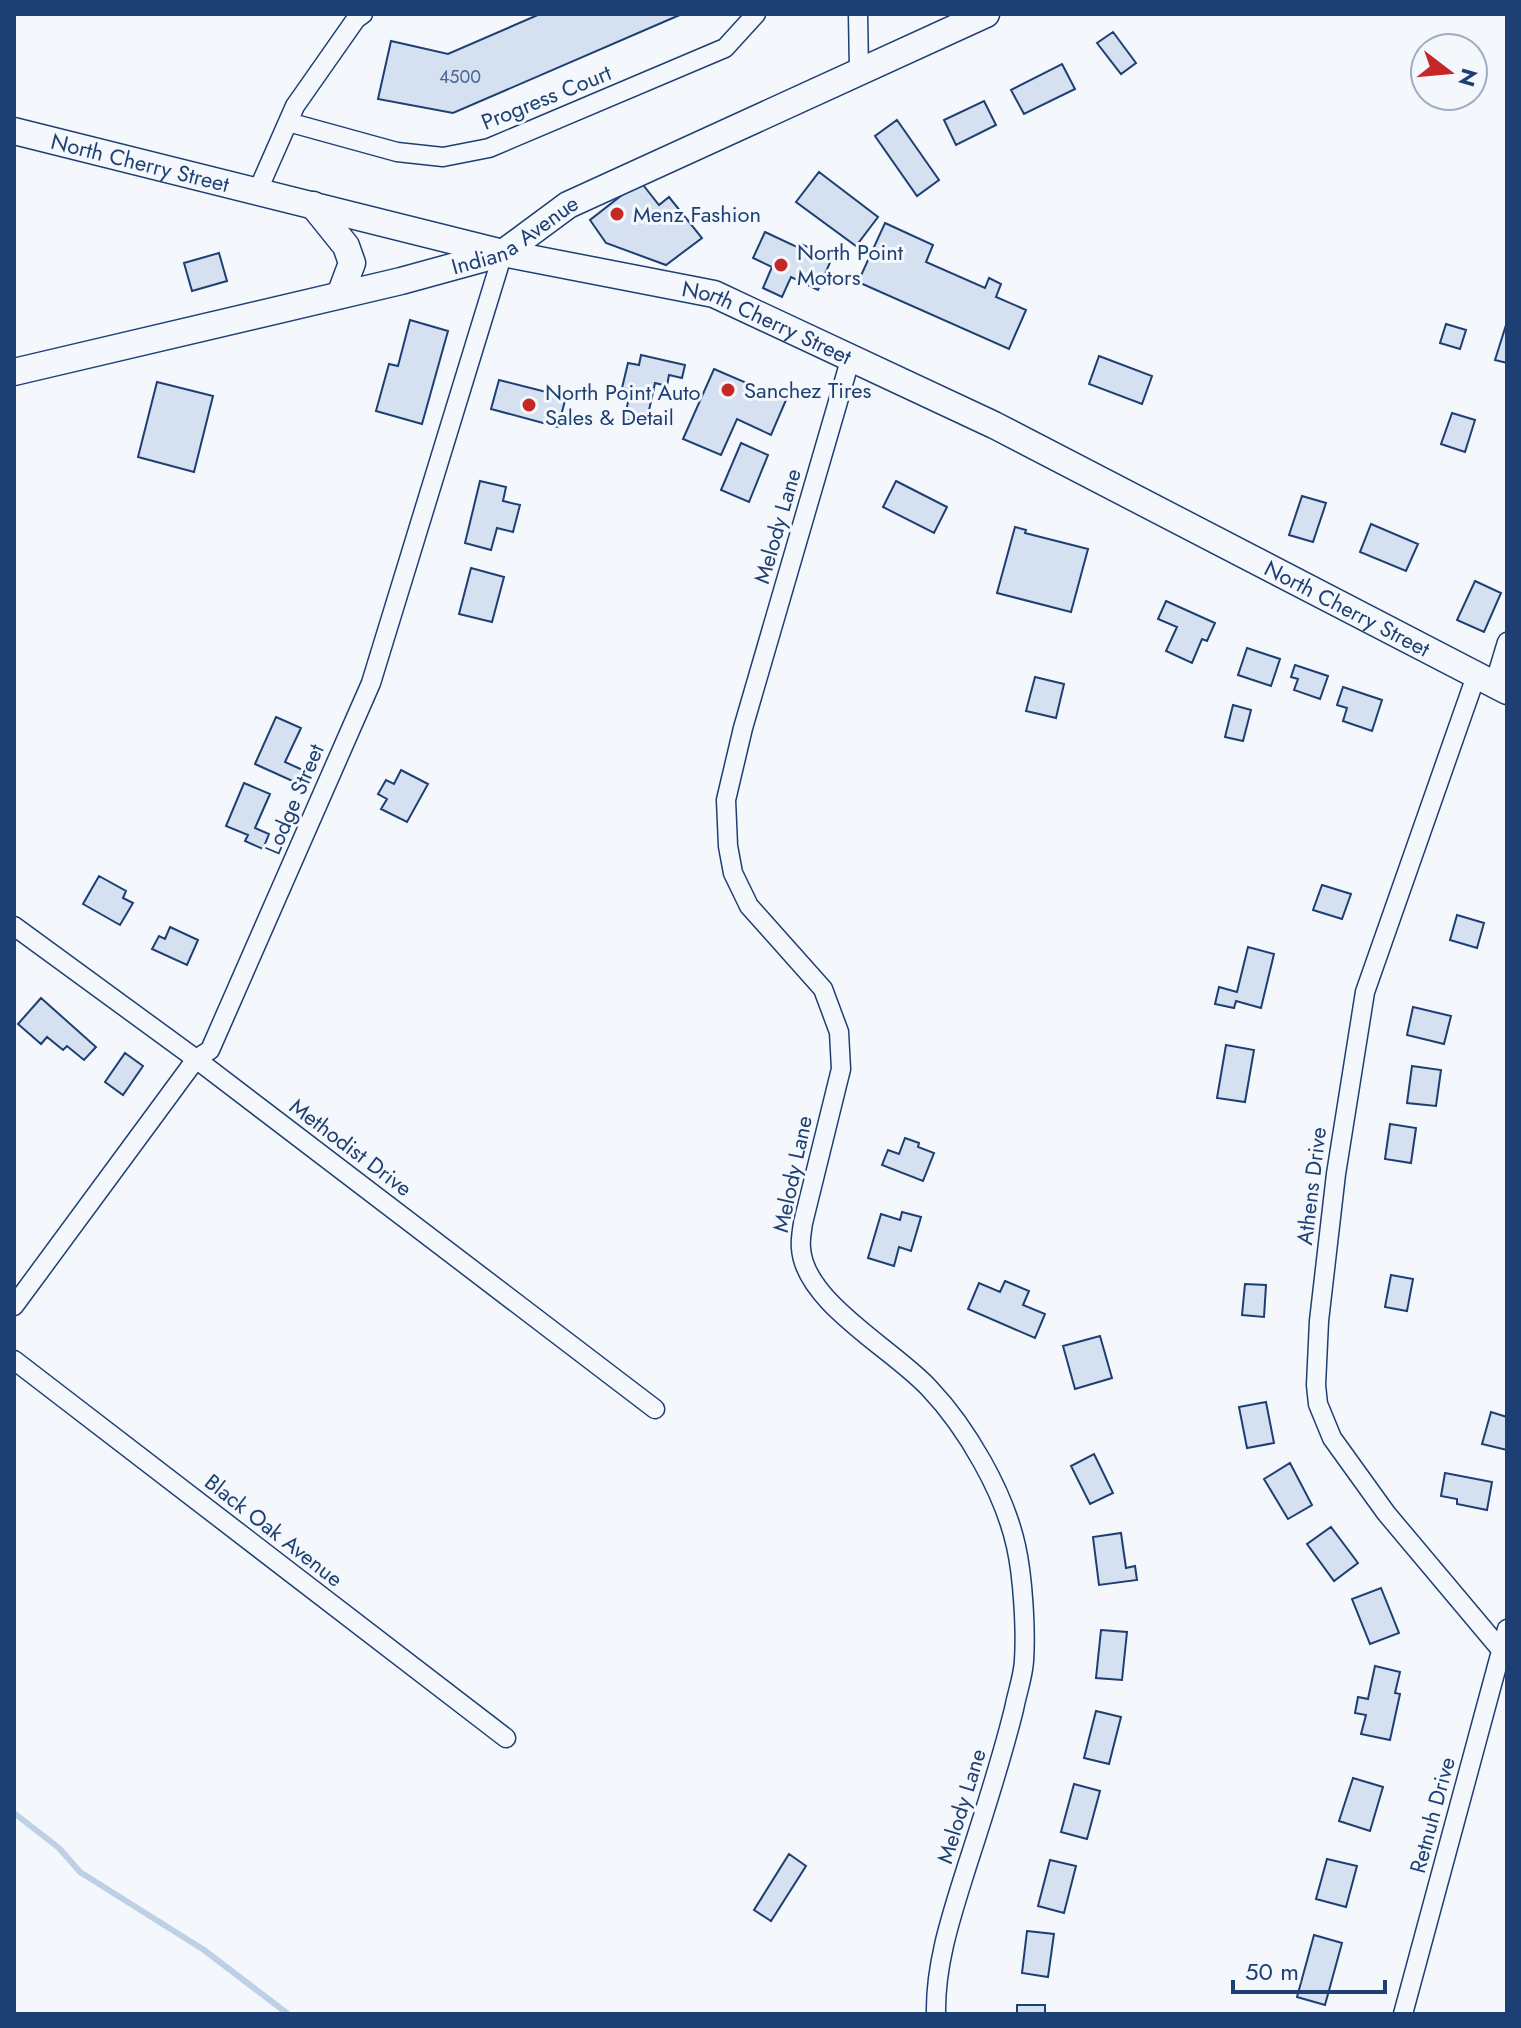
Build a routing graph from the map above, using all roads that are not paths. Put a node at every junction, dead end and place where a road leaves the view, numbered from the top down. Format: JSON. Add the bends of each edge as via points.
{"nodes":[{"id":1,"x":363,"y":14,"type":"edge"},
{"id":2,"x":756,"y":14,"type":"edge"},
{"id":3,"x":858,"y":14,"type":"edge"},
{"id":4,"x":986,"y":14,"type":"edge"},
{"id":5,"x":859,"y":71,"type":"junction"},
{"id":6,"x":288,"y":122,"type":"junction"},
{"id":7,"x":14,"y":131,"type":"edge"},
{"id":8,"x":258,"y":190,"type":"junction"},
{"id":9,"x":313,"y":205,"type":"junction"},
{"id":10,"x":503,"y":253,"type":"junction"},
{"id":11,"x":340,"y":295,"type":"junction"},
{"id":12,"x":851,"y":357,"type":"junction"},
{"id":13,"x":14,"y":372,"type":"edge"},
{"id":14,"x":1507,"y":642,"type":"edge"},
{"id":15,"x":1492,"y":684,"type":"edge"},
{"id":16,"x":14,"y":926,"type":"edge"},
{"id":17,"x":196,"y":1059,"type":"junction"},
{"id":18,"x":14,"y":1306,"type":"edge"},
{"id":19,"x":14,"y":1360,"type":"edge"},
{"id":20,"x":655,"y":1409,"type":"dead end"},
{"id":21,"x":1507,"y":1629,"type":"edge"},
{"id":22,"x":1504,"y":1653,"type":"edge"},
{"id":23,"x":506,"y":1738,"type":"dead end"},
{"id":24,"x":936,"y":2014,"type":"edge"},
{"id":25,"x":1403,"y":2014,"type":"edge"}],
"edges":[{"from":1,"to":6,"type":"street"},
{"from":2,"to":6,"type":"street","name":"Progress Court","via":[[725,48],[489,148],[443,157],[397,152]]},
{"from":3,"to":5,"type":"street"},
{"from":4,"to":5,"type":"main road","name":"Indiana Avenue"},
{"from":5,"to":10,"type":"main road","name":"Indiana Avenue","via":[[568,205]]},
{"from":6,"to":8,"type":"street"},
{"from":7,"to":8,"type":"main road","name":"North Cherry Street"},
{"from":8,"to":9,"type":"main road","name":"North Cherry Street"},
{"from":9,"to":10,"type":"main road","name":"North Cherry Street"},
{"from":9,"to":11,"type":"main road","via":[[346,246],[352,263]]},
{"from":10,"to":11,"type":"main road","name":"Indiana Avenue"},
{"from":10,"to":12,"type":"main road","name":"North Cherry Street","via":[[714,294]]},
{"from":10,"to":17,"type":"street","name":"Lodge Street","via":[[371,683],[210,1050]]},
{"from":11,"to":13,"type":"main road","name":"Indiana Avenue"},
{"from":12,"to":15,"type":"main road","name":"North Cherry Street","via":[[994,425]]},
{"from":12,"to":24,"type":"street","name":"Melody Lane","via":[[740,742],[726,800],[728,846],[733,873],[749,906],[823,989],[839,1032],[841,1069],[803,1223],[801,1249],[810,1279],[936,1395],[982,1462],[1016,1547],[1024,1663],[1001,1762],[952,1911]]},
{"from":14,"to":15,"type":"street","name":"Athens Drive"},
{"from":15,"to":22,"type":"street","name":"Athens Drive","via":[[1365,992],[1336,1174],[1316,1385],[1332,1438],[1386,1513]]},
{"from":16,"to":17,"type":"street","name":"Methodist Drive"},
{"from":17,"to":18,"type":"street","name":"Lodge Street"},
{"from":17,"to":20,"type":"street","name":"Methodist Drive"},
{"from":19,"to":23,"type":"street","name":"Black Oak Avenue"},
{"from":21,"to":22,"type":"street","name":"Retnuh Drive"},
{"from":22,"to":25,"type":"street","name":"Retnuh Drive"}]}
